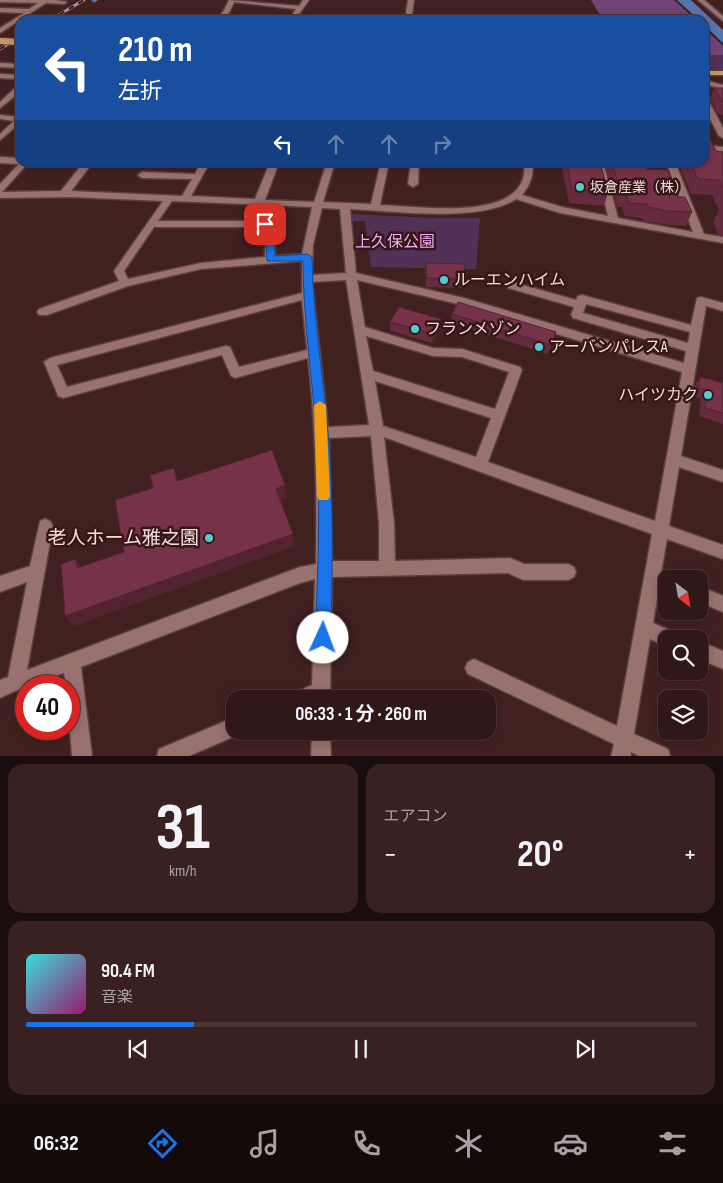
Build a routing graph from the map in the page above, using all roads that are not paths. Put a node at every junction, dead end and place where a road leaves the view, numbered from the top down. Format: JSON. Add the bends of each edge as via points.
{"nodes":[{"id":1,"x":0,"y":0,"type":"edge"},
{"id":2,"x":232,"y":0,"type":"edge"},
{"id":3,"x":306,"y":0,"type":"edge"},
{"id":4,"x":411,"y":0,"type":"edge"},
{"id":5,"x":701,"y":0,"type":"edge"},
{"id":6,"x":45,"y":1,"type":"edge"},
{"id":7,"x":64,"y":2,"type":"dead end"},
{"id":8,"x":300,"y":8,"type":"junction"},
{"id":9,"x":0,"y":10,"type":"edge"},
{"id":10,"x":30,"y":11,"type":"junction"},
{"id":11,"x":24,"y":15,"type":"edge"},
{"id":12,"x":224,"y":15,"type":"edge"},
{"id":13,"x":295,"y":15,"type":"edge"},
{"id":14,"x":409,"y":15,"type":"edge"},
{"id":15,"x":723,"y":19,"type":"edge"},
{"id":16,"x":15,"y":22,"type":"edge"},
{"id":17,"x":0,"y":32,"type":"edge"},
{"id":18,"x":0,"y":41,"type":"edge"},
{"id":19,"x":15,"y":42,"type":"edge"},
{"id":20,"x":0,"y":65,"type":"edge"},
{"id":21,"x":15,"y":66,"type":"edge"},
{"id":22,"x":709,"y":73,"type":"edge"},
{"id":23,"x":723,"y":73,"type":"edge"},
{"id":24,"x":0,"y":76,"type":"edge"},
{"id":25,"x":15,"y":77,"type":"edge"},
{"id":26,"x":709,"y":83,"type":"edge"},
{"id":27,"x":723,"y":87,"type":"edge"},
{"id":28,"x":15,"y":96,"type":"edge"},
{"id":29,"x":0,"y":106,"type":"edge"},
{"id":30,"x":709,"y":109,"type":"edge"},
{"id":31,"x":0,"y":118,"type":"edge"},
{"id":32,"x":15,"y":119,"type":"edge"},
{"id":33,"x":15,"y":124,"type":"edge"},
{"id":34,"x":723,"y":136,"type":"edge"},
{"id":35,"x":0,"y":138,"type":"edge"},
{"id":36,"x":709,"y":149,"type":"edge"},
{"id":37,"x":723,"y":150,"type":"edge"},
{"id":38,"x":0,"y":160,"type":"edge"},
{"id":39,"x":15,"y":161,"type":"edge"},
{"id":40,"x":21,"y":167,"type":"edge"},
{"id":41,"x":85,"y":167,"type":"edge"},
{"id":42,"x":203,"y":167,"type":"edge"},
{"id":43,"x":272,"y":167,"type":"edge"},
{"id":44,"x":329,"y":167,"type":"edge"},
{"id":45,"x":384,"y":167,"type":"edge"},
{"id":46,"x":415,"y":167,"type":"edge"},
{"id":47,"x":529,"y":167,"type":"edge"},
{"id":48,"x":600,"y":167,"type":"edge"},
{"id":49,"x":672,"y":167,"type":"edge"},
{"id":50,"x":142,"y":174,"type":"dead end"},
{"id":51,"x":198,"y":177,"type":"junction"},
{"id":52,"x":413,"y":184,"type":"dead end"},
{"id":53,"x":0,"y":190,"type":"edge"},
{"id":54,"x":64,"y":194,"type":"junction"},
{"id":55,"x":0,"y":196,"type":"edge"},
{"id":56,"x":517,"y":196,"type":"junction"},
{"id":57,"x":170,"y":197,"type":"junction"},
{"id":58,"x":186,"y":198,"type":"junction"},
{"id":59,"x":260,"y":202,"type":"junction"},
{"id":60,"x":318,"y":205,"type":"junction"},
{"id":61,"x":345,"y":207,"type":"junction"},
{"id":62,"x":375,"y":208,"type":"junction"},
{"id":63,"x":614,"y":221,"type":"junction"},
{"id":64,"x":152,"y":224,"type":"junction"},
{"id":65,"x":700,"y":236,"type":"junction"},
{"id":66,"x":723,"y":240,"type":"edge"},
{"id":67,"x":307,"y":257,"type":"junction"},
{"id":68,"x":270,"y":259,"type":"junction"},
{"id":69,"x":353,"y":276,"type":"junction"},
{"id":70,"x":308,"y":279,"type":"junction"},
{"id":71,"x":125,"y":283,"type":"junction"},
{"id":72,"x":512,"y":286,"type":"dead end"},
{"id":73,"x":308,"y":295,"type":"junction"},
{"id":74,"x":580,"y":305,"type":"junction"},
{"id":75,"x":723,"y":307,"type":"edge"},
{"id":76,"x":43,"y":312,"type":"dead end"},
{"id":77,"x":360,"y":330,"type":"junction"},
{"id":78,"x":696,"y":330,"type":"junction"},
{"id":79,"x":692,"y":348,"type":"junction"},
{"id":80,"x":314,"y":352,"type":"junction"},
{"id":81,"x":688,"y":369,"type":"junction"},
{"id":82,"x":368,"y":374,"type":"junction"},
{"id":83,"x":499,"y":415,"type":"junction"},
{"id":84,"x":376,"y":430,"type":"junction"},
{"id":85,"x":322,"y":433,"type":"junction"},
{"id":86,"x":673,"y":460,"type":"junction"},
{"id":87,"x":480,"y":465,"type":"junction"},
{"id":88,"x":723,"y":476,"type":"edge"},
{"id":89,"x":45,"y":526,"type":"dead end"},
{"id":90,"x":661,"y":530,"type":"junction"},
{"id":91,"x":723,"y":552,"type":"edge"},
{"id":92,"x":387,"y":568,"type":"junction"},
{"id":93,"x":325,"y":569,"type":"junction"},
{"id":94,"x":659,"y":570,"type":"edge"},
{"id":95,"x":37,"y":572,"type":"junction"},
{"id":96,"x":568,"y":572,"type":"dead end"},
{"id":97,"x":658,"y":583,"type":"edge"},
{"id":98,"x":0,"y":584,"type":"edge"},
{"id":99,"x":708,"y":598,"type":"edge"},
{"id":100,"x":723,"y":604,"type":"edge"},
{"id":101,"x":643,"y":628,"type":"junction"},
{"id":102,"x":658,"y":634,"type":"edge"},
{"id":103,"x":708,"y":654,"type":"edge"},
{"id":104,"x":723,"y":660,"type":"edge"},
{"id":105,"x":72,"y":662,"type":"junction"},
{"id":106,"x":474,"y":668,"type":"dead end"},
{"id":107,"x":18,"y":675,"type":"edge"},
{"id":108,"x":37,"y":675,"type":"edge"},
{"id":109,"x":15,"y":683,"type":"edge"},
{"id":110,"x":0,"y":689,"type":"edge"},
{"id":111,"x":321,"y":690,"type":"edge"},
{"id":112,"x":226,"y":730,"type":"edge"},
{"id":113,"x":321,"y":740,"type":"edge"},
{"id":114,"x":622,"y":747,"type":"edge"},
{"id":115,"x":82,"y":756,"type":"edge"},
{"id":116,"x":166,"y":756,"type":"edge"},
{"id":117,"x":321,"y":756,"type":"edge"},
{"id":118,"x":661,"y":756,"type":"edge"}],
"edges":[{"from":1,"to":6,"type":"street"},
{"from":2,"to":8,"type":"street"},
{"from":2,"to":12,"type":"street"},
{"from":3,"to":8,"type":"street"},
{"from":4,"to":14,"type":"street"},
{"from":5,"to":15,"type":"street"},
{"from":6,"to":7,"type":"street"},
{"from":6,"to":10,"type":"street"},
{"from":8,"to":13,"type":"street"},
{"from":9,"to":10,"type":"street"},
{"from":10,"to":11,"type":"street"},
{"from":16,"to":17,"type":"street"},
{"from":18,"to":19,"type":"main road","bridge":true},
{"from":20,"to":21,"type":"street"},
{"from":22,"to":23,"type":"main road"},
{"from":24,"to":25,"type":"street"},
{"from":26,"to":27,"type":"street"},
{"from":28,"to":29,"type":"street"},
{"from":30,"to":34,"type":"street"},
{"from":31,"to":32,"type":"street"},
{"from":33,"to":35,"type":"street"},
{"from":36,"to":37,"type":"street"},
{"from":38,"to":39,"type":"street"},
{"from":40,"to":53,"type":"street"},
{"from":41,"to":54,"type":"street"},
{"from":42,"to":51,"type":"street"},
{"from":43,"to":59,"type":"street"},
{"from":44,"to":60,"type":"street"},
{"from":45,"to":62,"type":"street"},
{"from":46,"to":52,"type":"street"},
{"from":47,"to":56,"type":"street","via":[[528,177]]},
{"from":48,"to":63,"type":"street"},
{"from":49,"to":65,"type":"street"},
{"from":50,"to":51,"type":"street"},
{"from":51,"to":58,"type":"street"},
{"from":54,"to":55,"type":"street"},
{"from":54,"to":57,"type":"street"},
{"from":56,"to":62,"type":"street","via":[[488,208],[461,211]]},
{"from":56,"to":63,"type":"street","via":[[552,208]]},
{"from":57,"to":58,"type":"street"},
{"from":57,"to":64,"type":"street"},
{"from":58,"to":59,"type":"street"},
{"from":59,"to":60,"type":"street"},
{"from":60,"to":61,"type":"street"},
{"from":60,"to":67,"type":"street"},
{"from":61,"to":62,"type":"street"},
{"from":61,"to":69,"type":"street","via":[[346,245]]},
{"from":63,"to":65,"type":"street"},
{"from":64,"to":68,"type":"street","via":[[265,224],[270,231]]},
{"from":64,"to":71,"type":"street","via":[[119,270]]},
{"from":65,"to":66,"type":"street"},
{"from":67,"to":68,"type":"street"},
{"from":67,"to":70,"type":"street"},
{"from":68,"to":71,"type":"street","via":[[201,266]]},
{"from":69,"to":70,"type":"street"},
{"from":69,"to":77,"type":"street"},
{"from":69,"to":81,"type":"street","via":[[460,301]]},
{"from":70,"to":73,"type":"street"},
{"from":71,"to":76,"type":"street"},
{"from":72,"to":74,"type":"street"},
{"from":73,"to":80,"type":"street"},
{"from":73,"to":80,"type":"street","via":[[50,362],[63,393],[226,350],[235,373]]},
{"from":74,"to":78,"type":"street","via":[[582,299]]},
{"from":74,"to":79,"type":"street","via":[[577,315]]},
{"from":75,"to":78,"type":"street","via":[[701,301]]},
{"from":77,"to":82,"type":"street"},
{"from":77,"to":83,"type":"street","via":[[433,352],[462,353],[516,370]]},
{"from":78,"to":79,"type":"street"},
{"from":79,"to":81,"type":"street"},
{"from":80,"to":85,"type":"street"},
{"from":81,"to":86,"type":"street"},
{"from":82,"to":83,"type":"street"},
{"from":82,"to":84,"type":"street"},
{"from":83,"to":87,"type":"street"},
{"from":84,"to":85,"type":"street"},
{"from":84,"to":87,"type":"street"},
{"from":84,"to":92,"type":"street","via":[[383,463]]},
{"from":85,"to":93,"type":"street"},
{"from":86,"to":88,"type":"street"},
{"from":86,"to":90,"type":"street"},
{"from":87,"to":90,"type":"street"},
{"from":89,"to":95,"type":"street"},
{"from":90,"to":91,"type":"street"},
{"from":90,"to":94,"type":"street"},
{"from":92,"to":93,"type":"street"},
{"from":92,"to":96,"type":"street","via":[[510,565],[523,572]]},
{"from":93,"to":105,"type":"street","via":[[300,575]]},
{"from":93,"to":111,"type":"street"},
{"from":95,"to":98,"type":"street"},
{"from":95,"to":107,"type":"street"},
{"from":97,"to":101,"type":"street"},
{"from":99,"to":100,"type":"street"},
{"from":101,"to":102,"type":"street"},
{"from":101,"to":114,"type":"street"},
{"from":103,"to":104,"type":"street"},
{"from":105,"to":108,"type":"street"},
{"from":105,"to":115,"type":"street"},
{"from":106,"to":114,"type":"street"},
{"from":109,"to":110,"type":"street"},
{"from":112,"to":116,"type":"street"},
{"from":113,"to":117,"type":"street"},
{"from":114,"to":118,"type":"street"}]}
